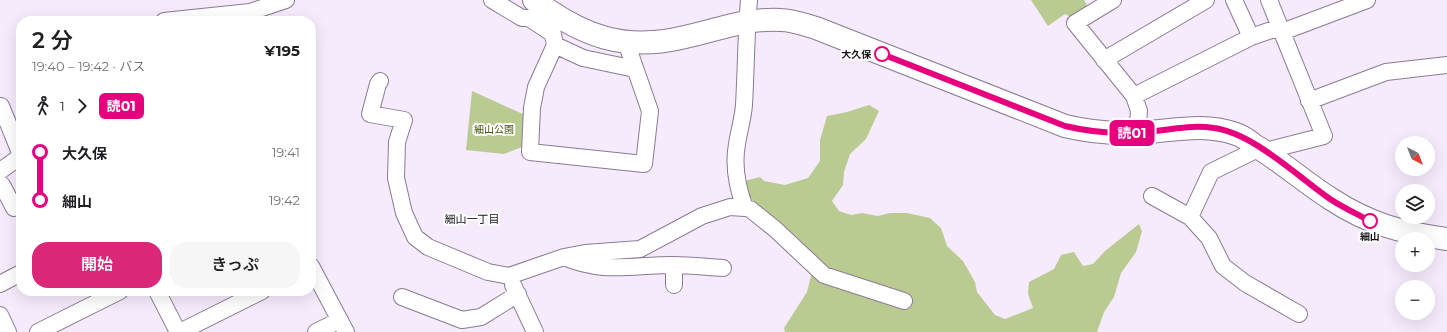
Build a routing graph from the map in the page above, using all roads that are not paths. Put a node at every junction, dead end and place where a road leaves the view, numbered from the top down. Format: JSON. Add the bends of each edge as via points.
{"nodes":[{"id":1,"x":286,"y":0,"type":"edge"},
{"id":2,"x":492,"y":0,"type":"edge"},
{"id":3,"x":534,"y":0,"type":"edge"},
{"id":4,"x":1113,"y":0,"type":"edge"},
{"id":5,"x":1206,"y":0,"type":"edge"},
{"id":6,"x":1234,"y":0,"type":"edge"},
{"id":7,"x":1269,"y":0,"type":"edge"},
{"id":8,"x":1367,"y":0,"type":"edge"},
{"id":9,"x":748,"y":10,"type":"edge"},
{"id":10,"x":212,"y":16,"type":"edge"},
{"id":11,"x":1281,"y":30,"type":"junction"},
{"id":12,"x":1251,"y":37,"type":"junction"},
{"id":13,"x":626,"y":42,"type":"junction"},
{"id":14,"x":555,"y":45,"type":"junction"},
{"id":15,"x":1104,"y":60,"type":"junction"},
{"id":16,"x":1447,"y":65,"type":"edge"},
{"id":17,"x":635,"y":69,"type":"junction"},
{"id":18,"x":380,"y":81,"type":"dead end"},
{"id":19,"x":1134,"y":96,"type":"junction"},
{"id":20,"x":1309,"y":101,"type":"junction"},
{"id":21,"x":1,"y":106,"type":"dead end"},
{"id":22,"x":1137,"y":133,"type":"junction"},
{"id":23,"x":16,"y":144,"type":"edge"},
{"id":24,"x":1262,"y":149,"type":"junction"},
{"id":25,"x":16,"y":162,"type":"edge"},
{"id":26,"x":1,"y":178,"type":"edge"},
{"id":27,"x":1152,"y":196,"type":"dead end"},
{"id":28,"x":16,"y":207,"type":"edge"},
{"id":29,"x":745,"y":208,"type":"junction"},
{"id":30,"x":1190,"y":217,"type":"junction"},
{"id":31,"x":1447,"y":239,"type":"edge"},
{"id":32,"x":564,"y":257,"type":"junction"},
{"id":33,"x":674,"y":265,"type":"junction"},
{"id":34,"x":723,"y":268,"type":"dead end"},
{"id":35,"x":316,"y":275,"type":"edge"},
{"id":36,"x":16,"y":276,"type":"edge"},
{"id":37,"x":508,"y":276,"type":"junction"},
{"id":38,"x":0,"y":284,"type":"edge"},
{"id":39,"x":674,"y":284,"type":"dead end"},
{"id":40,"x":518,"y":294,"type":"junction"},
{"id":41,"x":110,"y":296,"type":"edge"},
{"id":42,"x":160,"y":296,"type":"edge"},
{"id":43,"x":252,"y":296,"type":"edge"},
{"id":44,"x":402,"y":296,"type":"dead end"},
{"id":45,"x":904,"y":301,"type":"dead end"},
{"id":46,"x":1299,"y":314,"type":"dead end"},
{"id":47,"x":0,"y":315,"type":"edge"},
{"id":48,"x":343,"y":326,"type":"edge"},
{"id":49,"x":8,"y":332,"type":"edge"},
{"id":50,"x":38,"y":332,"type":"edge"},
{"id":51,"x":179,"y":332,"type":"edge"},
{"id":52,"x":316,"y":332,"type":"edge"},
{"id":53,"x":534,"y":332,"type":"edge"}],
"edges":[{"from":1,"to":10,"type":"street","via":[[250,12]]},
{"from":2,"to":14,"type":"street","via":[[522,18],[529,18],[554,34]]},
{"from":3,"to":13,"type":"main road","via":[[578,29]]},
{"from":4,"to":15,"type":"street","via":[[1074,22]]},
{"from":5,"to":15,"type":"street"},
{"from":6,"to":12,"type":"street"},
{"from":7,"to":11,"type":"street"},
{"from":8,"to":11,"type":"street"},
{"from":9,"to":13,"type":"main road","via":[[717,27],[685,37],[655,42]]},
{"from":9,"to":22,"type":"main road","via":[[816,28],[1065,126],[1096,133]]},
{"from":9,"to":29,"type":"street","via":[[744,105],[736,166],[738,190]]},
{"from":11,"to":12,"type":"street"},
{"from":11,"to":20,"type":"street"},
{"from":12,"to":19,"type":"street"},
{"from":13,"to":17,"type":"street"},
{"from":14,"to":17,"type":"street","via":[[583,58]]},
{"from":14,"to":17,"type":"street","via":[[536,87],[530,152],[644,164],[650,111]]},
{"from":15,"to":19,"type":"street"},
{"from":16,"to":20,"type":"street","via":[[1386,72]]},
{"from":18,"to":37,"type":"street","via":[[370,114],[404,120],[397,142],[396,178],[404,213],[416,237],[428,247],[488,272]]},
{"from":19,"to":22,"type":"street","via":[[1139,110]]},
{"from":20,"to":24,"type":"street","via":[[1324,136]]},
{"from":21,"to":23,"type":"street"},
{"from":22,"to":24,"type":"main road","via":[[1186,127],[1214,128],[1237,134]]},
{"from":24,"to":30,"type":"street","via":[[1211,172]]},
{"from":24,"to":31,"type":"main road","via":[[1331,200],[1370,221],[1409,234]]},
{"from":25,"to":26,"type":"street"},
{"from":26,"to":28,"type":"street","via":[[14,208]]},
{"from":27,"to":30,"type":"street"},
{"from":29,"to":32,"type":"street","via":[[730,207],[702,216],[640,249]]},
{"from":29,"to":45,"type":"street","via":[[750,209],[774,229],[824,275]]},
{"from":30,"to":46,"type":"street","via":[[1209,238],[1223,266],[1245,283]]},
{"from":32,"to":33,"type":"street","via":[[581,265],[602,268]]},
{"from":32,"to":37,"type":"street"},
{"from":33,"to":34,"type":"street"},
{"from":33,"to":39,"type":"street"},
{"from":35,"to":48,"type":"street"},
{"from":36,"to":38,"type":"street"},
{"from":37,"to":40,"type":"street"},
{"from":40,"to":44,"type":"street","via":[[481,317],[462,320]]},
{"from":40,"to":53,"type":"street"},
{"from":41,"to":50,"type":"street"},
{"from":42,"to":51,"type":"street"},
{"from":43,"to":51,"type":"street"},
{"from":47,"to":49,"type":"street"},
{"from":48,"to":52,"type":"street"}]}
